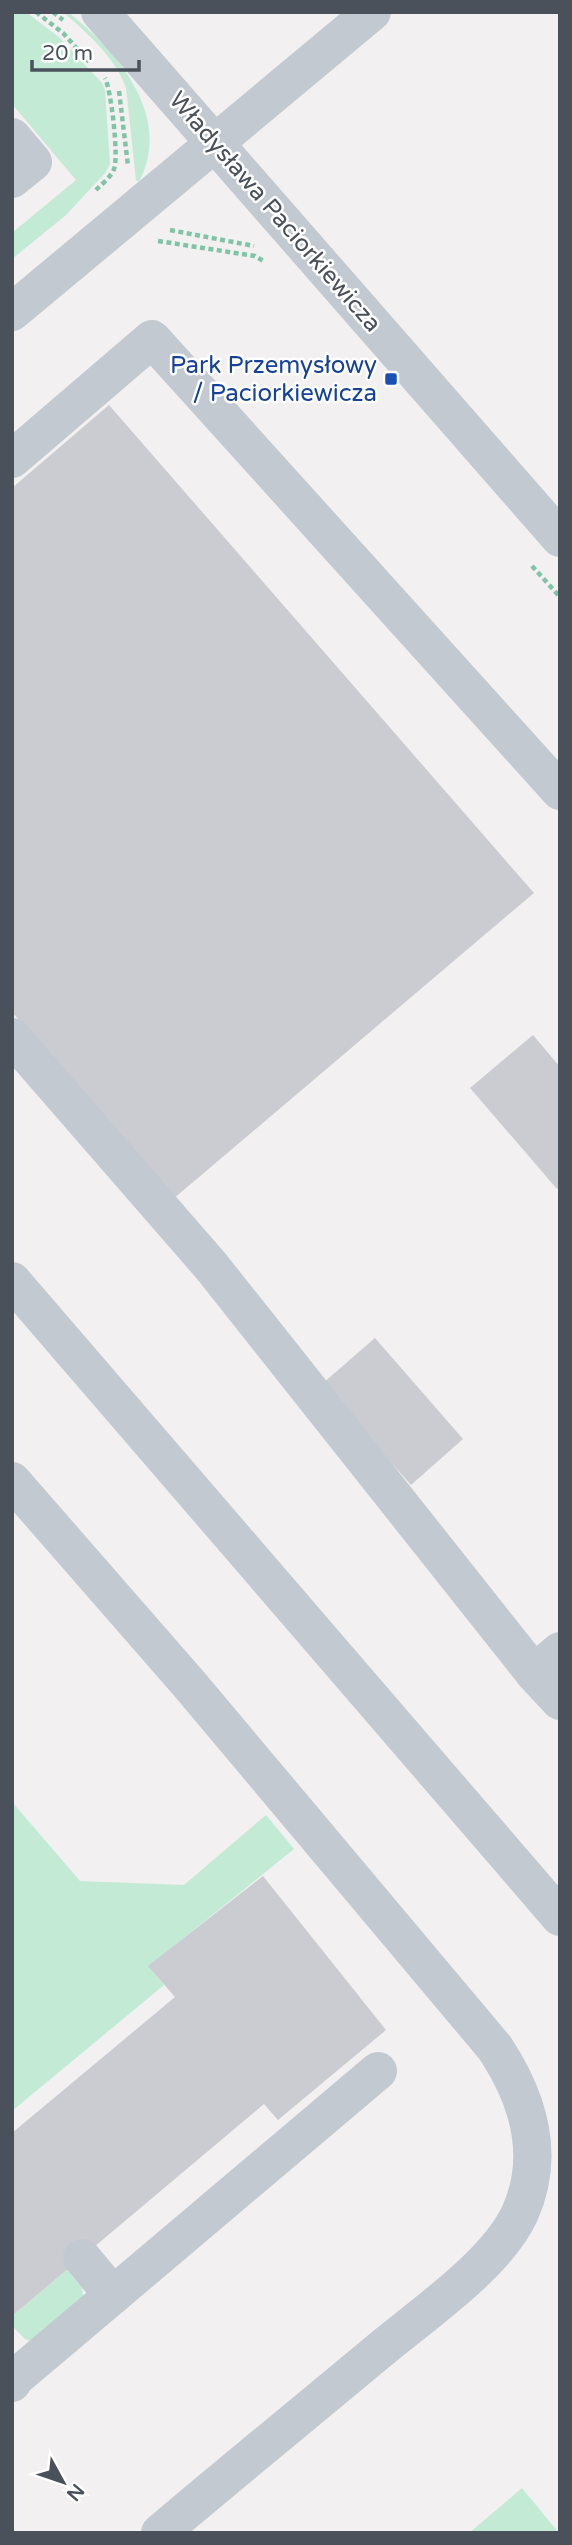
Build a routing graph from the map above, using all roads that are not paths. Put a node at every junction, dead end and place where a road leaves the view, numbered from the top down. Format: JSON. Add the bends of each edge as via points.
{"nodes":[{"id":1,"x":372,"y":12,"type":"edge"},
{"id":2,"x":86,"y":19,"type":"edge"},
{"id":3,"x":12,"y":137,"type":"edge"},
{"id":4,"x":215,"y":144,"type":"junction"},
{"id":5,"x":12,"y":179,"type":"edge"},
{"id":6,"x":12,"y":312,"type":"edge"},
{"id":7,"x":12,"y":459,"type":"edge"},
{"id":8,"x":560,"y":538,"type":"edge"},
{"id":9,"x":560,"y":791,"type":"edge"},
{"id":10,"x":12,"y":1037,"type":"edge"},
{"id":11,"x":12,"y":1280,"type":"edge"},
{"id":12,"x":12,"y":1481,"type":"edge"},
{"id":13,"x":547,"y":1662,"type":"edge"},
{"id":14,"x":560,"y":1702,"type":"edge"},
{"id":15,"x":560,"y":1917,"type":"edge"},
{"id":16,"x":378,"y":2071,"type":"dead end"},
{"id":17,"x":82,"y":2258,"type":"dead end"},
{"id":18,"x":113,"y":2295,"type":"junction"},
{"id":19,"x":12,"y":2383,"type":"edge"},
{"id":20,"x":160,"y":2533,"type":"edge"}],
"edges":[{"from":1,"to":4,"type":"street"},
{"from":2,"to":4,"type":"street","name":"Władysława Paciorkiewicza"},
{"from":3,"to":5,"type":"street","via":[[33,162]]},
{"from":4,"to":6,"type":"street"},
{"from":4,"to":8,"type":"street","name":"Władysława Paciorkiewicza"},
{"from":7,"to":9,"type":"street","via":[[152,339]]},
{"from":10,"to":13,"type":"street"},
{"from":11,"to":15,"type":"street"},
{"from":12,"to":20,"type":"street","via":[[487,2038],[516,2085],[531,2128],[527,2189],[506,2237],[453,2290]]},
{"from":13,"to":14,"type":"street"},
{"from":16,"to":18,"type":"street"},
{"from":17,"to":18,"type":"street"},
{"from":18,"to":19,"type":"street"}]}
